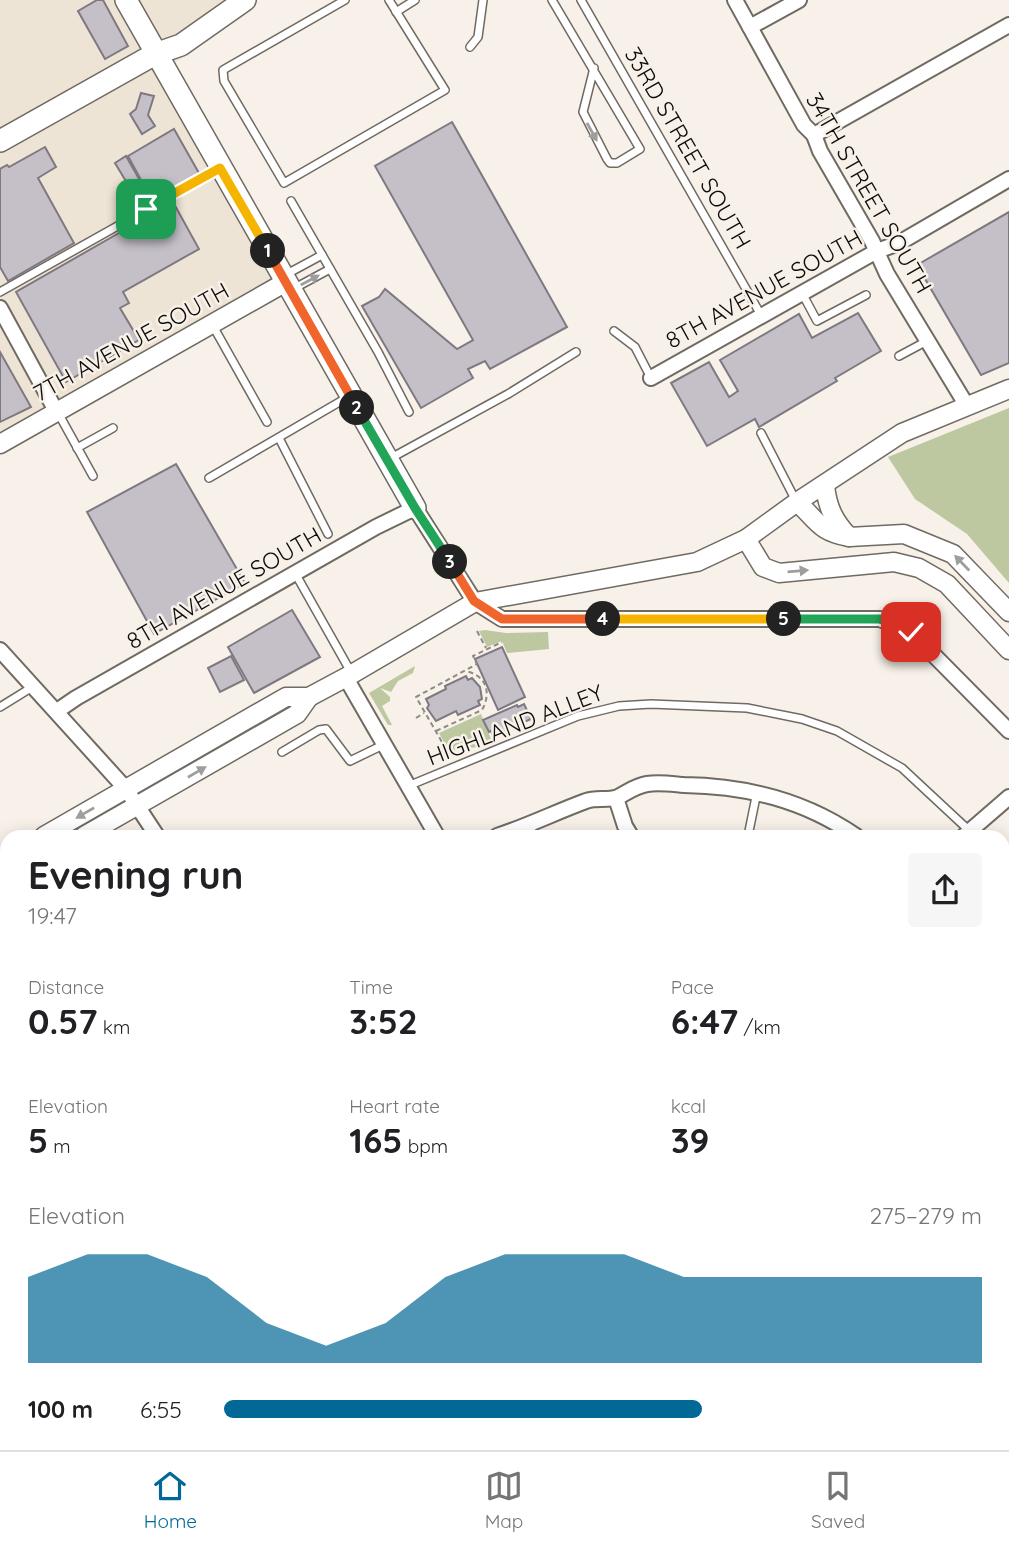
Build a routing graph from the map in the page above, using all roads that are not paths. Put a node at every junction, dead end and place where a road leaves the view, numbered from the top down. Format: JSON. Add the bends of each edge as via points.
{"nodes":[{"id":1,"x":126,"y":0,"type":"edge"},
{"id":2,"x":345,"y":0,"type":"edge"},
{"id":3,"x":389,"y":0,"type":"edge"},
{"id":4,"x":415,"y":0,"type":"edge"},
{"id":5,"x":483,"y":0,"type":"edge"},
{"id":6,"x":552,"y":0,"type":"edge"},
{"id":7,"x":582,"y":0,"type":"edge"},
{"id":8,"x":734,"y":0,"type":"edge"},
{"id":9,"x":799,"y":0,"type":"edge"},
{"id":10,"x":241,"y":1,"type":"edge"},
{"id":11,"x":396,"y":12,"type":"junction"},
{"id":12,"x":1009,"y":25,"type":"edge"},
{"id":13,"x":750,"y":27,"type":"junction"},
{"id":14,"x":470,"y":47,"type":"dead end"},
{"id":15,"x":155,"y":54,"type":"junction"},
{"id":16,"x":594,"y":68,"type":"junction"},
{"id":17,"x":814,"y":135,"type":"junction"},
{"id":18,"x":0,"y":141,"type":"edge"},
{"id":19,"x":220,"y":168,"type":"junction"},
{"id":20,"x":1009,"y":179,"type":"edge"},
{"id":21,"x":291,"y":201,"type":"dead end"},
{"id":22,"x":877,"y":251,"type":"junction"},
{"id":23,"x":322,"y":255,"type":"junction"},
{"id":24,"x":330,"y":270,"type":"junction"},
{"id":25,"x":287,"y":283,"type":"junction"},
{"id":26,"x":0,"y":292,"type":"edge"},
{"id":27,"x":801,"y":293,"type":"junction"},
{"id":28,"x":866,"y":295,"type":"dead end"},
{"id":29,"x":0,"y":308,"type":"edge"},
{"id":30,"x":761,"y":315,"type":"junction"},
{"id":31,"x":213,"y":325,"type":"junction"},
{"id":32,"x":614,"y":331,"type":"dead end"},
{"id":33,"x":928,"y":340,"type":"junction"},
{"id":34,"x":576,"y":352,"type":"dead end"},
{"id":35,"x":899,"y":356,"type":"dead end"},
{"id":36,"x":651,"y":378,"type":"joint"},
{"id":37,"x":1009,"y":389,"type":"edge"},
{"id":38,"x":350,"y":396,"type":"junction"},
{"id":39,"x":967,"y":406,"type":"junction"},
{"id":40,"x":56,"y":411,"type":"junction"},
{"id":41,"x":409,"y":412,"type":"dead end"},
{"id":42,"x":267,"y":422,"type":"dead end"},
{"id":43,"x":113,"y":428,"type":"dead end"},
{"id":44,"x":761,"y":433,"type":"dead end"},
{"id":45,"x":279,"y":438,"type":"junction"},
{"id":46,"x":0,"y":444,"type":"edge"},
{"id":47,"x":77,"y":448,"type":"junction"},
{"id":48,"x":388,"y":461,"type":"junction"},
{"id":49,"x":93,"y":476,"type":"dead end"},
{"id":50,"x":209,"y":478,"type":"dead end"},
{"id":51,"x":825,"y":485,"type":"junction"},
{"id":52,"x":797,"y":502,"type":"junction"},
{"id":53,"x":415,"y":508,"type":"junction"},
{"id":54,"x":328,"y":534,"type":"dead end"},
{"id":55,"x":849,"y":537,"type":"junction"},
{"id":56,"x":746,"y":539,"type":"junction"},
{"id":57,"x":295,"y":573,"type":"junction"},
{"id":58,"x":474,"y":601,"type":"junction"},
{"id":59,"x":1009,"y":612,"type":"edge"},
{"id":60,"x":0,"y":650,"type":"edge"},
{"id":61,"x":1009,"y":650,"type":"edge"},
{"id":62,"x":349,"y":676,"type":"junction"},
{"id":63,"x":34,"y":687,"type":"junction"},
{"id":64,"x":309,"y":698,"type":"junction"},
{"id":65,"x":0,"y":707,"type":"edge"},
{"id":66,"x":57,"y":711,"type":"junction"},
{"id":67,"x":1009,"y":731,"type":"edge"},
{"id":68,"x":383,"y":745,"type":"junction"},
{"id":69,"x":282,"y":752,"type":"dead end"},
{"id":70,"x":407,"y":786,"type":"junction"},
{"id":71,"x":126,"y":789,"type":"junction"},
{"id":72,"x":757,"y":791,"type":"junction"},
{"id":73,"x":1009,"y":797,"type":"edge"},
{"id":74,"x":616,"y":798,"type":"junction"},
{"id":75,"x":137,"y":806,"type":"junction"},
{"id":76,"x":54,"y":830,"type":"edge"},
{"id":77,"x":95,"y":830,"type":"edge"},
{"id":78,"x":153,"y":830,"type":"edge"},
{"id":79,"x":433,"y":830,"type":"edge"},
{"id":80,"x":534,"y":830,"type":"edge"},
{"id":81,"x":627,"y":830,"type":"edge"},
{"id":82,"x":749,"y":830,"type":"edge"},
{"id":83,"x":847,"y":830,"type":"edge"},
{"id":84,"x":966,"y":830,"type":"edge"},
{"id":85,"x":974,"y":830,"type":"edge"}],
"edges":[{"from":1,"to":15,"type":"main road"},
{"from":2,"to":11,"type":"lane","via":[[223,70],[224,81],[284,183],[445,90]]},
{"from":3,"to":11,"type":"lane"},
{"from":4,"to":11,"type":"lane"},
{"from":5,"to":14,"type":"lane","via":[[478,37]]},
{"from":6,"to":16,"type":"lane"},
{"from":7,"to":30,"type":"lane","name":"33RD STREET SOUTH"},
{"from":8,"to":13,"type":"street","name":"34TH STREET SOUTH"},
{"from":9,"to":13,"type":"street"},
{"from":10,"to":15,"type":"main road","via":[[181,45]]},
{"from":12,"to":17,"type":"street"},
{"from":13,"to":17,"type":"street","name":"34TH STREET SOUTH","via":[[804,125]]},
{"from":15,"to":18,"type":"main road"},
{"from":15,"to":19,"type":"main road"},
{"from":16,"to":16,"type":"lane","one_way":true,"via":[[583,112],[607,159],[617,163],[640,149]]},
{"from":17,"to":22,"type":"street","name":"34TH STREET SOUTH"},
{"from":19,"to":25,"type":"main road"},
{"from":19,"to":26,"type":"lane"},
{"from":20,"to":22,"type":"street","name":"8TH AVENUE SOUTH","via":[[899,243]]},
{"from":21,"to":23,"type":"lane"},
{"from":22,"to":27,"type":"street","name":"8TH AVENUE SOUTH"},
{"from":22,"to":33,"type":"street","name":"34TH STREET SOUTH"},
{"from":23,"to":24,"type":"lane"},
{"from":23,"to":25,"type":"lane"},
{"from":25,"to":24,"type":"lane","one_way":true},
{"from":24,"to":41,"type":"lane"},
{"from":25,"to":31,"type":"street","name":"7TH AVENUE SOUTH"},
{"from":25,"to":38,"type":"main road"},
{"from":27,"to":28,"type":"lane","via":[[817,321]]},
{"from":27,"to":30,"type":"street","name":"8TH AVENUE SOUTH"},
{"from":29,"to":40,"type":"street"},
{"from":30,"to":36,"type":"street","name":"8TH AVENUE SOUTH"},
{"from":31,"to":40,"type":"street","name":"7TH AVENUE SOUTH"},
{"from":31,"to":42,"type":"lane"},
{"from":32,"to":36,"type":"lane","via":[[635,347]]},
{"from":33,"to":35,"type":"lane"},
{"from":33,"to":39,"type":"street","name":"34TH STREET SOUTH"},
{"from":34,"to":48,"type":"lane"},
{"from":37,"to":39,"type":"street"},
{"from":38,"to":45,"type":"lane"},
{"from":38,"to":48,"type":"main road"},
{"from":39,"to":51,"type":"street","via":[[902,433]]},
{"from":40,"to":46,"type":"street","name":"7TH AVENUE SOUTH"},
{"from":40,"to":47,"type":"lane"},
{"from":43,"to":47,"type":"lane"},
{"from":44,"to":52,"type":"lane"},
{"from":45,"to":50,"type":"lane"},
{"from":45,"to":54,"type":"lane"},
{"from":47,"to":49,"type":"lane"},
{"from":48,"to":53,"type":"main road"},
{"from":51,"to":52,"type":"street"},
{"from":51,"to":55,"type":"street","via":[[827,505]]},
{"from":52,"to":55,"type":"street","via":[[821,527]]},
{"from":52,"to":56,"type":"street"},
{"from":53,"to":57,"type":"street","name":"8TH AVENUE SOUTH"},
{"from":53,"to":58,"type":"street"},
{"from":59,"to":55,"type":"street","one_way":true,"via":[[953,554],[904,534]]},
{"from":56,"to":58,"type":"street","via":[[696,562]]},
{"from":56,"to":61,"type":"street","one_way":true,"via":[[763,566],[779,573],[894,562],[919,568],[947,583]]},
{"from":57,"to":62,"type":"lane"},
{"from":57,"to":66,"type":"street","name":"8TH AVENUE SOUTH"},
{"from":58,"to":62,"type":"street"},
{"from":58,"to":67,"type":"street","via":[[502,619],[880,619],[911,632]]},
{"from":60,"to":63,"type":"street"},
{"from":62,"to":64,"type":"street"},
{"from":62,"to":68,"type":"street"},
{"from":63,"to":65,"type":"lane"},
{"from":63,"to":66,"type":"street"},
{"from":64,"to":71,"type":"street","via":[[286,697]]},
{"from":75,"to":64,"type":"street","one_way":true,"via":[[297,715]]},
{"from":66,"to":71,"type":"street"},
{"from":68,"to":69,"type":"lane","via":[[350,761],[326,729]]},
{"from":68,"to":70,"type":"street"},
{"from":70,"to":79,"type":"street"},
{"from":70,"to":84,"type":"lane","name":"HIGHLAND ALLEY","via":[[578,716],[619,706],[747,708],[802,719],[837,732],[902,768]]},
{"from":71,"to":75,"type":"street"},
{"from":71,"to":76,"type":"street","one_way":true},
{"from":72,"to":74,"type":"street","via":[[648,784],[630,788]]},
{"from":72,"to":82,"type":"lane"},
{"from":72,"to":83,"type":"street","via":[[792,802]]},
{"from":73,"to":85,"type":"street"},
{"from":74,"to":80,"type":"street","via":[[590,799]]},
{"from":74,"to":81,"type":"street"},
{"from":75,"to":77,"type":"street"},
{"from":75,"to":78,"type":"street"}]}
